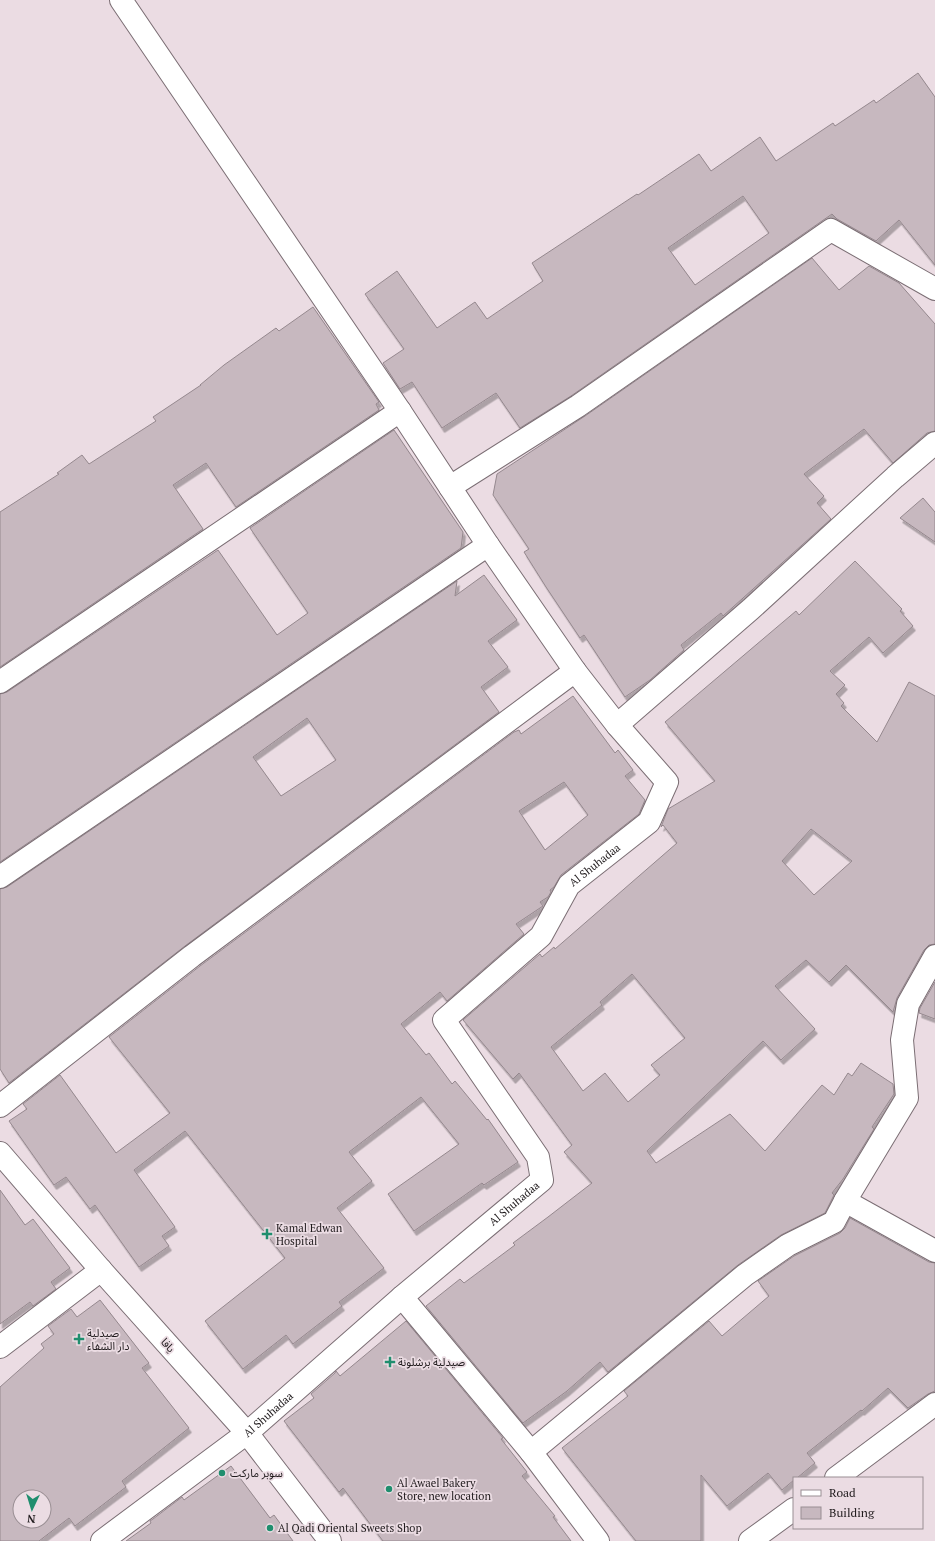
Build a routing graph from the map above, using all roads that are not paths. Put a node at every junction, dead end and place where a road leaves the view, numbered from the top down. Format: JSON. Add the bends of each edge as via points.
{"nodes":[{"id":1,"x":121,"y":0,"type":"edge"},
{"id":2,"x":935,"y":290,"type":"edge"},
{"id":3,"x":400,"y":410,"type":"junction"},
{"id":4,"x":935,"y":443,"type":"edge"},
{"id":5,"x":450,"y":487,"type":"junction"},
{"id":6,"x":488,"y":545,"type":"junction"},
{"id":7,"x":574,"y":671,"type":"junction"},
{"id":8,"x":0,"y":682,"type":"edge"},
{"id":9,"x":617,"y":725,"type":"junction"},
{"id":10,"x":0,"y":877,"type":"edge"},
{"id":11,"x":935,"y":956,"type":"edge"},
{"id":12,"x":0,"y":1106,"type":"edge"},
{"id":13,"x":0,"y":1153,"type":"edge"},
{"id":14,"x":845,"y":1201,"type":"junction"},
{"id":15,"x":935,"y":1251,"type":"edge"},
{"id":16,"x":101,"y":1270,"type":"junction"},
{"id":17,"x":402,"y":1298,"type":"junction"},
{"id":18,"x":0,"y":1347,"type":"edge"},
{"id":19,"x":935,"y":1404,"type":"edge"},
{"id":20,"x":247,"y":1433,"type":"junction"},
{"id":21,"x":531,"y":1452,"type":"junction"},
{"id":22,"x":837,"y":1477,"type":"edge"},
{"id":23,"x":793,"y":1510,"type":"edge"},
{"id":24,"x":102,"y":1541,"type":"edge"},
{"id":25,"x":330,"y":1541,"type":"edge"},
{"id":26,"x":598,"y":1541,"type":"edge"},
{"id":27,"x":750,"y":1541,"type":"edge"}],
"edges":[{"from":1,"to":3,"type":"street"},
{"from":2,"to":5,"type":"street","via":[[831,230],[578,406]]},
{"from":3,"to":5,"type":"street"},
{"from":3,"to":8,"type":"street"},
{"from":4,"to":9,"type":"street","via":[[894,477],[751,609]]},
{"from":5,"to":6,"type":"street"},
{"from":6,"to":7,"type":"street"},
{"from":6,"to":10,"type":"street"},
{"from":7,"to":9,"type":"street"},
{"from":7,"to":12,"type":"street","via":[[192,956]]},
{"from":9,"to":17,"type":"street","name":"Al Shuhadaa","via":[[667,782],[649,822],[569,885],[541,936],[444,1020],[538,1157],[542,1180]]},
{"from":11,"to":14,"type":"street","via":[[908,1004],[902,1040],[907,1098]]},
{"from":13,"to":16,"type":"street","name":"يافا"},
{"from":14,"to":15,"type":"street"},
{"from":14,"to":21,"type":"street","via":[[834,1222],[788,1245],[745,1275]]},
{"from":16,"to":18,"type":"street"},
{"from":16,"to":20,"type":"street","name":"يافا"},
{"from":17,"to":20,"type":"street","name":"Al Shuhadaa"},
{"from":17,"to":21,"type":"street"},
{"from":19,"to":22,"type":"street"},
{"from":20,"to":24,"type":"street","name":"Al Shuhadaa"},
{"from":20,"to":25,"type":"street","name":"يافا"},
{"from":21,"to":26,"type":"street"},
{"from":23,"to":27,"type":"street"}]}
